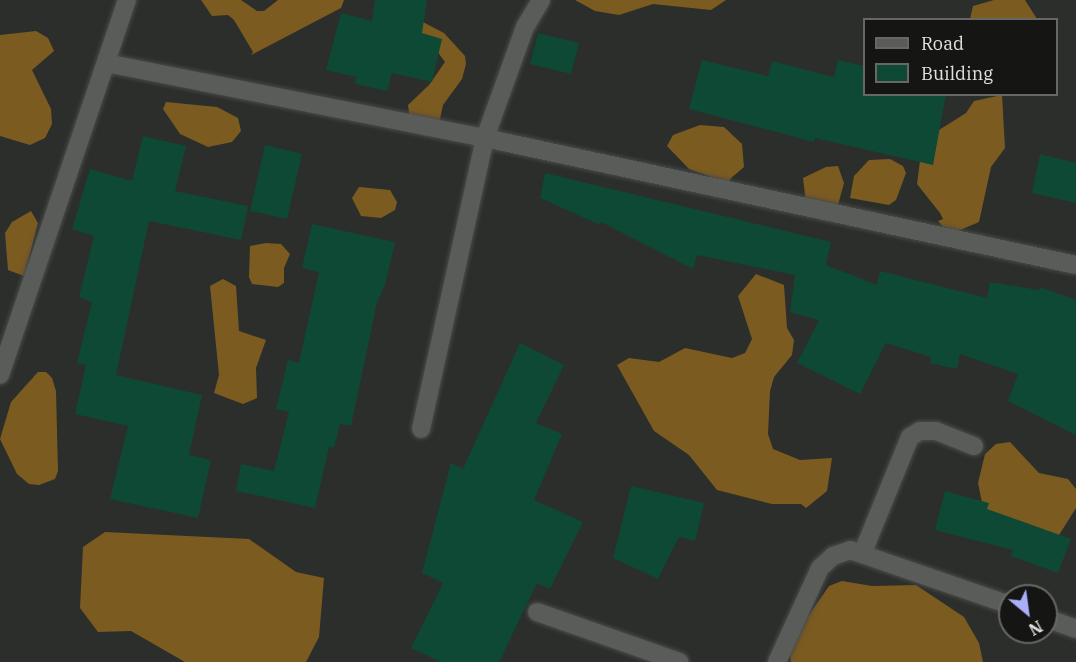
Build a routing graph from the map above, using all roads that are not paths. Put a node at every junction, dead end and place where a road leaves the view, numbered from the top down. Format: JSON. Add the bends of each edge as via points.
{"nodes":[{"id":1,"x":127,"y":0,"type":"edge"},
{"id":2,"x":541,"y":0,"type":"edge"},
{"id":3,"x":106,"y":63,"type":"junction"},
{"id":4,"x":485,"y":138,"type":"junction"},
{"id":5,"x":1076,"y":265,"type":"edge"},
{"id":6,"x":0,"y":375,"type":"edge"},
{"id":7,"x":420,"y":429,"type":"dead end"},
{"id":8,"x":974,"y":446,"type":"dead end"},
{"id":9,"x":863,"y":552,"type":"junction"},
{"id":10,"x":998,"y":601,"type":"edge"},
{"id":11,"x":537,"y":612,"type":"dead end"},
{"id":12,"x":1058,"y":622,"type":"edge"},
{"id":13,"x":1076,"y":629,"type":"edge"},
{"id":14,"x":680,"y":662,"type":"edge"},
{"id":15,"x":777,"y":662,"type":"edge"}],
"edges":[{"from":1,"to":3,"type":"street"},
{"from":2,"to":4,"type":"street","via":[[525,27]]},
{"from":3,"to":4,"type":"street"},
{"from":3,"to":6,"type":"street"},
{"from":4,"to":5,"type":"street"},
{"from":4,"to":7,"type":"street"},
{"from":8,"to":9,"type":"street","via":[[936,431],[920,431],[910,437]]},
{"from":9,"to":10,"type":"street"},
{"from":9,"to":15,"type":"street","via":[[850,550],[833,556],[820,568]]},
{"from":11,"to":14,"type":"street"},
{"from":12,"to":13,"type":"street"}]}
